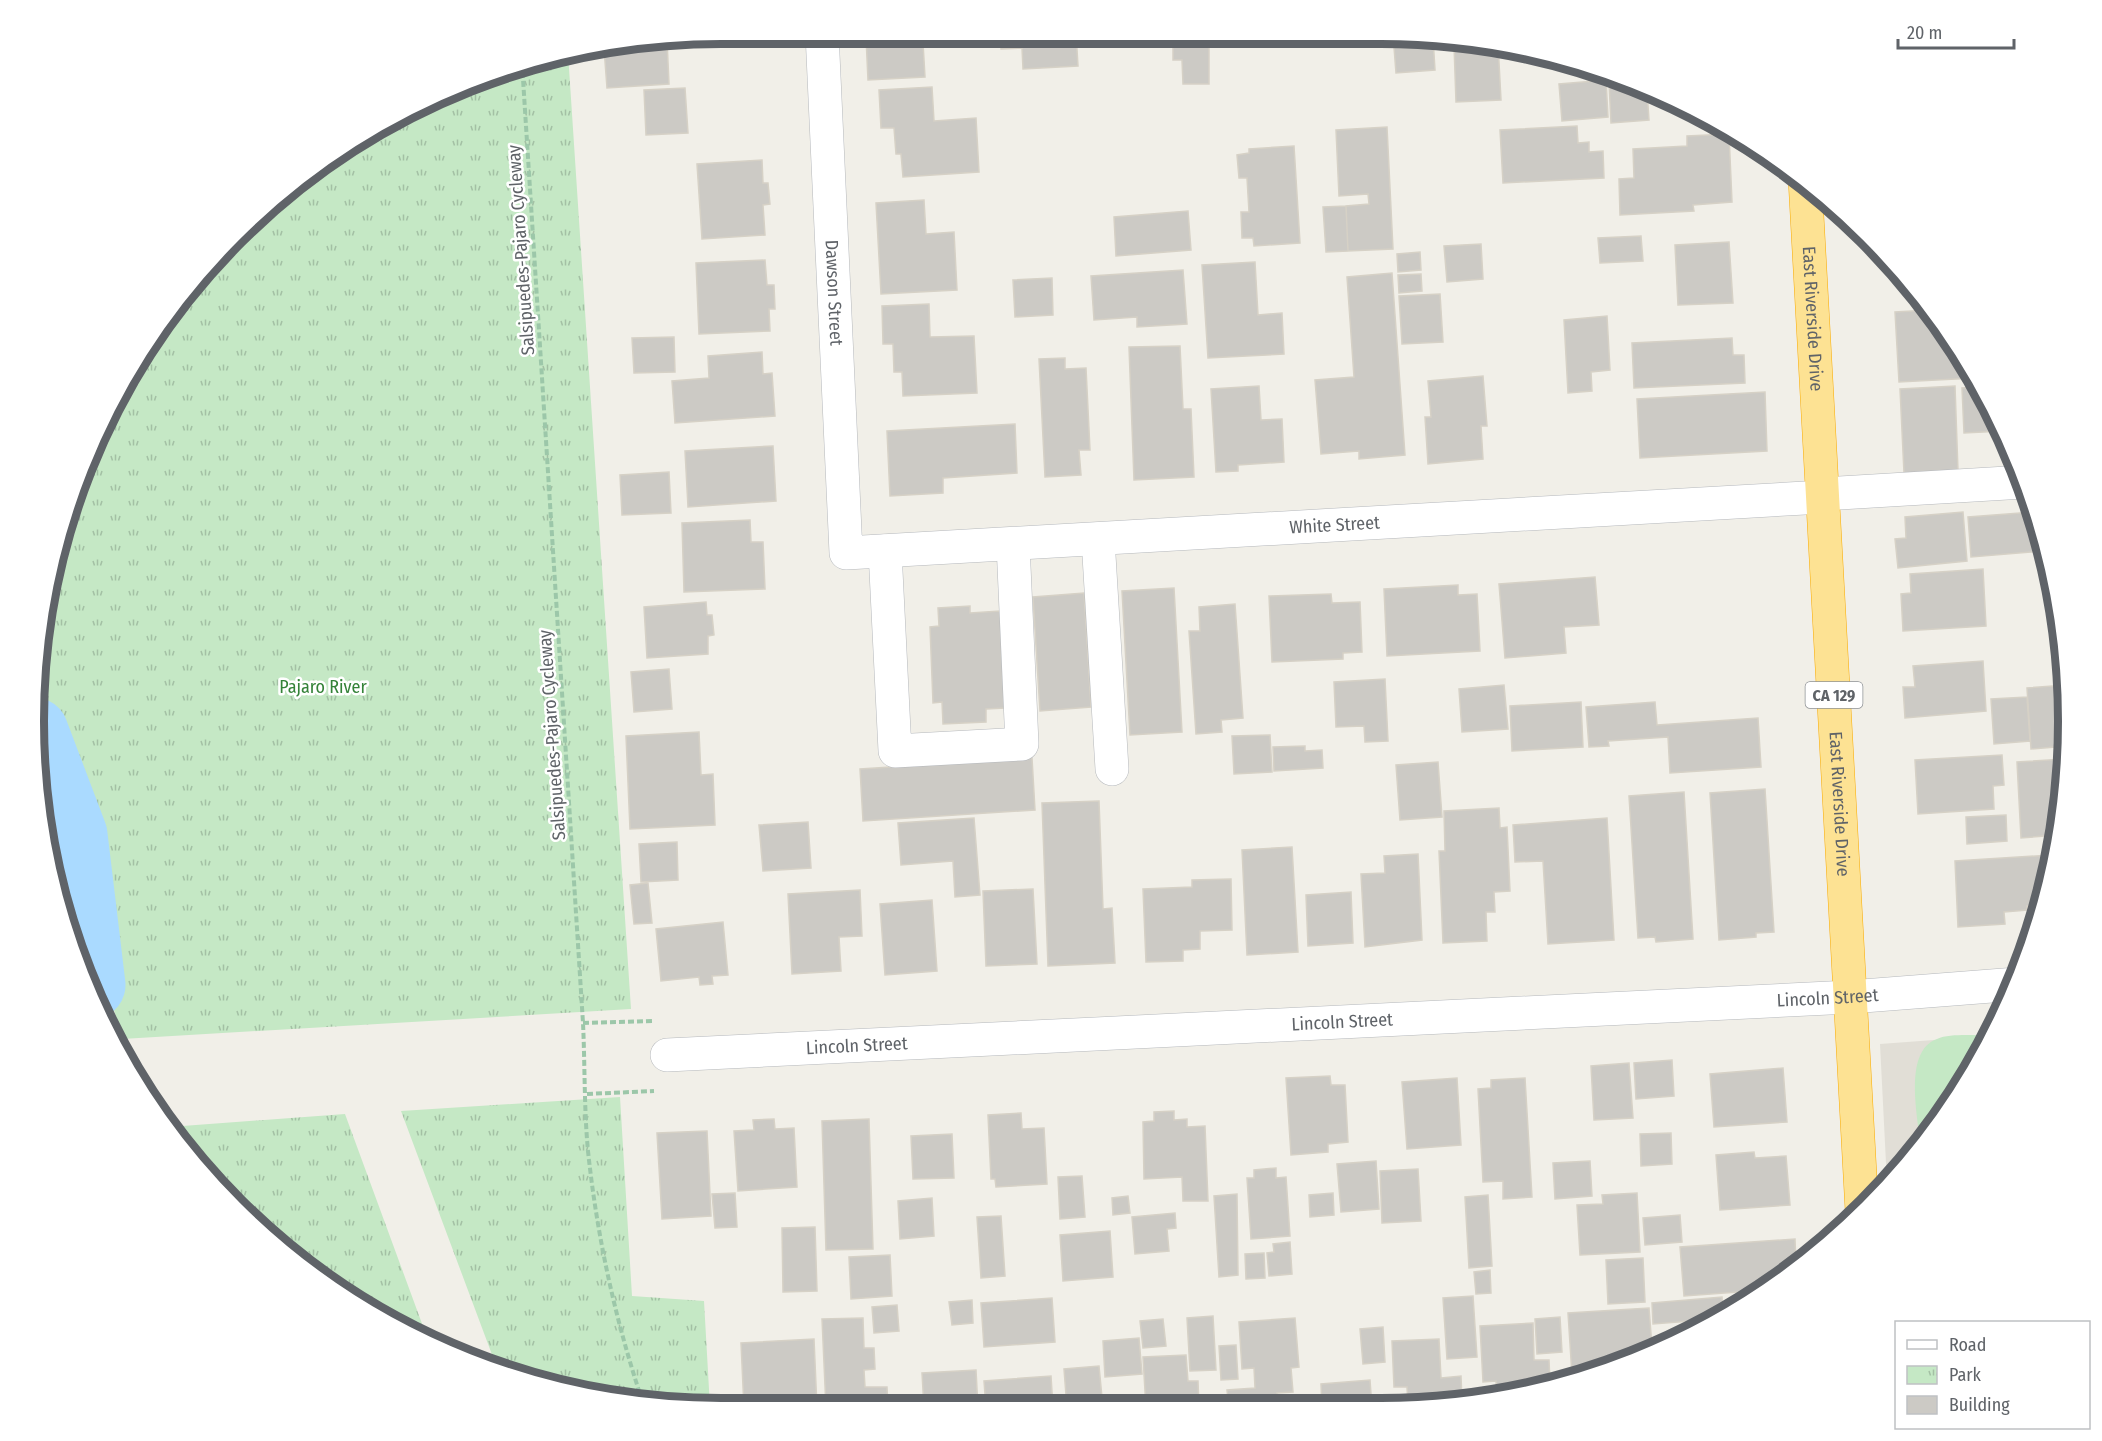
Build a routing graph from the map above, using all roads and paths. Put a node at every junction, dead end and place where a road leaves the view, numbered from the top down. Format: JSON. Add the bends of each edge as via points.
{"nodes":[{"id":1,"x":823,"y":44,"type":"edge"},
{"id":2,"x":523,"y":73,"type":"edge"},
{"id":3,"x":1806,"y":193,"type":"edge"},
{"id":4,"x":2015,"y":483,"type":"edge"},
{"id":5,"x":1823,"y":495,"type":"junction"},
{"id":6,"x":1098,"y":539,"type":"junction"},
{"id":7,"x":1013,"y":544,"type":"junction"},
{"id":8,"x":885,"y":551,"type":"junction"},
{"id":9,"x":846,"y":553,"type":"joint"},
{"id":10,"x":1112,"y":769,"type":"dead end"},
{"id":11,"x":2005,"y":985,"type":"edge"},
{"id":12,"x":1850,"y":997,"type":"junction"},
{"id":13,"x":653,"y":1021,"type":"dead end"},
{"id":14,"x":584,"y":1023,"type":"junction"},
{"id":15,"x":667,"y":1055,"type":"dead end"},
{"id":16,"x":654,"y":1092,"type":"dead end"},
{"id":17,"x":587,"y":1094,"type":"junction"},
{"id":18,"x":1861,"y":1198,"type":"edge"},
{"id":19,"x":640,"y":1393,"type":"edge"}],
"edges":[{"from":1,"to":9,"type":"street","name":"Dawson Street"},
{"from":2,"to":14,"type":"path","name":"Salsipuedes-Pajaro Cycleway"},
{"from":3,"to":5,"type":"highway","name":"East Riverside Drive","number":"CA 129"},
{"from":4,"to":5,"type":"street","name":"White Street"},
{"from":5,"to":6,"type":"street","name":"White Street"},
{"from":5,"to":12,"type":"highway","name":"East Riverside Drive","number":"CA 129"},
{"from":6,"to":7,"type":"street","name":"White Street"},
{"from":6,"to":10,"type":"street"},
{"from":7,"to":8,"type":"street","name":"White Street"},
{"from":7,"to":8,"type":"street","via":[[1022,744],[895,751]]},
{"from":8,"to":9,"type":"street","name":"White Street"},
{"from":11,"to":12,"type":"street","name":"Lincoln Street"},
{"from":12,"to":15,"type":"street","name":"Lincoln Street"},
{"from":12,"to":18,"type":"highway","name":"East Riverside Drive","number":"CA 129"},
{"from":13,"to":14,"type":"path"},
{"from":14,"to":17,"type":"path","name":"Salsipuedes-Pajaro Cycleway"},
{"from":16,"to":17,"type":"path"},
{"from":17,"to":19,"type":"path","name":"Salsipuedes-Pajaro Cycleway","via":[[588,1149],[603,1258]]}]}
